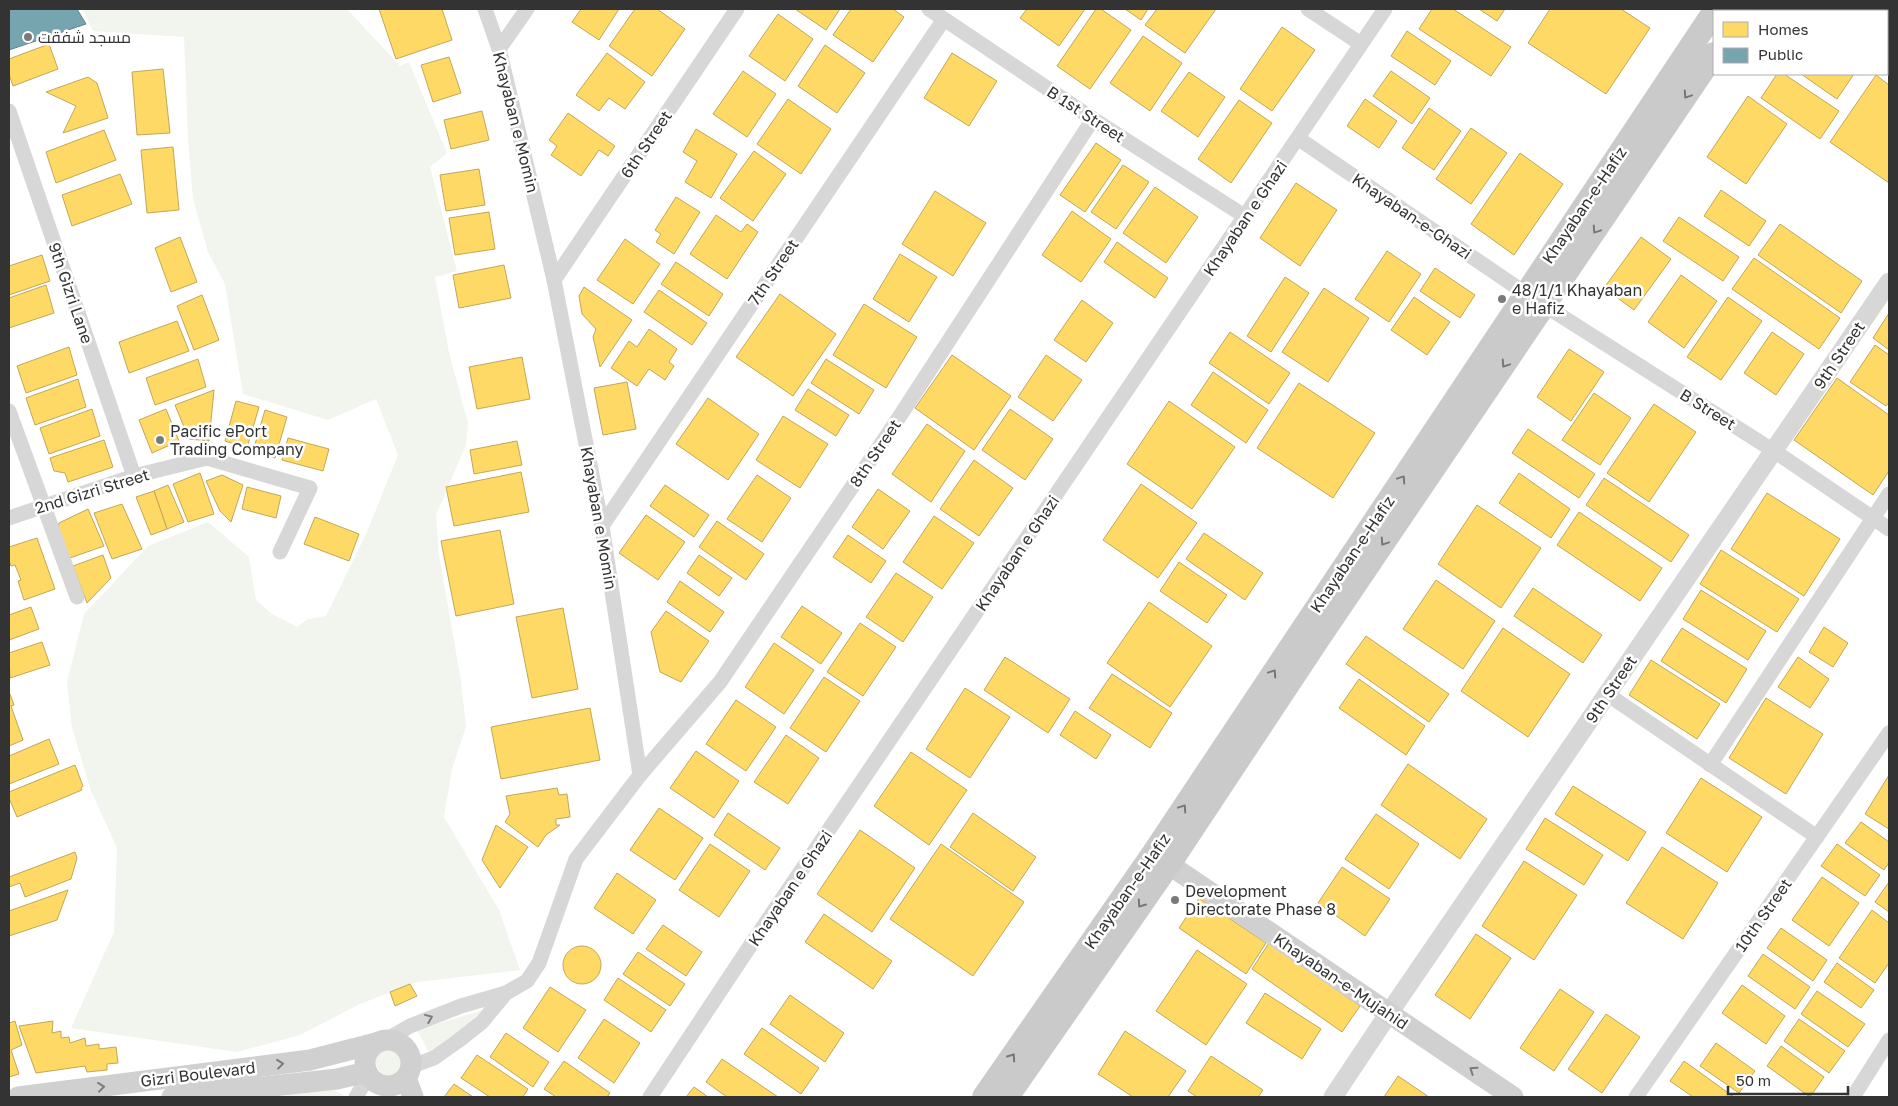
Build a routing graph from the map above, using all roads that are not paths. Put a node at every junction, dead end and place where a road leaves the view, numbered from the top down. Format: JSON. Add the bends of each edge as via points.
{"nodes":[{"id":1,"x":485,"y":9,"type":"edge"},
{"id":2,"x":527,"y":9,"type":"edge"},
{"id":3,"x":738,"y":9,"type":"edge"},
{"id":4,"x":929,"y":9,"type":"edge"},
{"id":5,"x":1308,"y":9,"type":"edge"},
{"id":6,"x":1385,"y":9,"type":"edge"},
{"id":7,"x":1713,"y":14,"type":"edge"},
{"id":8,"x":944,"y":19,"type":"junction"},
{"id":9,"x":1361,"y":44,"type":"junction"},
{"id":10,"x":499,"y":49,"type":"junction"},
{"id":11,"x":1713,"y":55,"type":"edge"},
{"id":12,"x":9,"y":111,"type":"edge"},
{"id":13,"x":1092,"y":119,"type":"junction"},
{"id":14,"x":1299,"y":139,"type":"junction"},
{"id":15,"x":1246,"y":216,"type":"junction"},
{"id":16,"x":554,"y":280,"type":"junction"},
{"id":17,"x":1889,"y":282,"type":"edge"},
{"id":18,"x":1535,"y":299,"type":"junction"},
{"id":19,"x":9,"y":410,"type":"edge"},
{"id":20,"x":1774,"y":451,"type":"junction"},
{"id":21,"x":134,"y":476,"type":"junction"},
{"id":22,"x":1889,"y":494,"type":"edge"},
{"id":23,"x":44,"y":505,"type":"junction"},
{"id":24,"x":9,"y":518,"type":"edge"},
{"id":25,"x":1873,"y":518,"type":"junction"},
{"id":26,"x":602,"y":526,"type":"junction"},
{"id":27,"x":1889,"y":529,"type":"edge"},
{"id":28,"x":280,"y":552,"type":"dead end"},
{"id":29,"x":77,"y":597,"type":"dead end"},
{"id":30,"x":1607,"y":694,"type":"junction"},
{"id":31,"x":1889,"y":733,"type":"edge"},
{"id":32,"x":1710,"y":765,"type":"junction"},
{"id":33,"x":640,"y":775,"type":"junction"},
{"id":34,"x":1817,"y":837,"type":"junction"},
{"id":35,"x":1161,"y":859,"type":"junction"},
{"id":36,"x":506,"y":993,"type":"junction"},
{"id":37,"x":1389,"y":1013,"type":"junction"},
{"id":38,"x":1889,"y":1040,"type":"edge"},
{"id":39,"x":381,"y":1042,"type":"junction"},
{"id":40,"x":410,"y":1080,"type":"edge"},
{"id":41,"x":371,"y":1081,"type":"edge"},
{"id":42,"x":18,"y":1097,"type":"edge"},
{"id":43,"x":172,"y":1097,"type":"edge"},
{"id":44,"x":356,"y":1097,"type":"edge"},
{"id":45,"x":650,"y":1097,"type":"edge"},
{"id":46,"x":984,"y":1097,"type":"edge"},
{"id":47,"x":1007,"y":1097,"type":"edge"},
{"id":48,"x":1333,"y":1097,"type":"edge"},
{"id":49,"x":1513,"y":1097,"type":"edge"},
{"id":50,"x":1636,"y":1097,"type":"edge"},
{"id":51,"x":1852,"y":1097,"type":"edge"}],
"edges":[{"from":1,"to":10,"type":"street","name":"Khayaban e Momin"},
{"from":2,"to":10,"type":"street"},
{"from":3,"to":16,"type":"street","name":"6th Street"},
{"from":4,"to":8,"type":"street","name":"B 1st Street"},
{"from":5,"to":9,"type":"street"},
{"from":6,"to":9,"type":"street","name":"Khayaban e Ghazi"},
{"from":7,"to":18,"type":"main road","name":"Khayaban-e-Hafiz"},
{"from":8,"to":13,"type":"street","name":"B 1st Street"},
{"from":8,"to":26,"type":"street","name":"7th Street"},
{"from":9,"to":14,"type":"street","name":"Khayaban e Ghazi"},
{"from":10,"to":16,"type":"street","name":"Khayaban e Momin"},
{"from":11,"to":18,"type":"main road","name":"Khayaban-e-Hafiz","one_way":true},
{"from":12,"to":21,"type":"street","name":"9th Gizri Lane"},
{"from":13,"to":15,"type":"street","name":"B 1st Street"},
{"from":13,"to":33,"type":"street","name":"8th Street","via":[[896,422],[720,682]]},
{"from":14,"to":15,"type":"street","name":"Khayaban e Ghazi"},
{"from":14,"to":18,"type":"street","name":"Khayaban-e-Ghazi"},
{"from":15,"to":45,"type":"street","name":"Khayaban e Ghazi"},
{"from":16,"to":26,"type":"street","name":"Khayaban e Momin"},
{"from":17,"to":20,"type":"street","name":"9th Street"},
{"from":18,"to":20,"type":"street","name":"B Street"},
{"from":18,"to":35,"type":"main road","name":"Khayaban-e-Hafiz","via":[[1318,639]]},
{"from":19,"to":23,"type":"street"},
{"from":20,"to":25,"type":"street","name":"B Street"},
{"from":20,"to":30,"type":"street","name":"9th Street"},
{"from":21,"to":23,"type":"street","name":"2nd Gizri Street"},
{"from":21,"to":28,"type":"street","name":"2nd Gizri Street","via":[[207,458],[310,488]]},
{"from":22,"to":25,"type":"street"},
{"from":23,"to":24,"type":"street","name":"2nd Gizri Street"},
{"from":23,"to":29,"type":"street"},
{"from":25,"to":27,"type":"street","name":"B Street"},
{"from":25,"to":32,"type":"street"},
{"from":26,"to":33,"type":"street","name":"Khayaban e Momin"},
{"from":30,"to":32,"type":"street"},
{"from":30,"to":37,"type":"street","name":"9th Street"},
{"from":31,"to":34,"type":"street","name":"10th Street"},
{"from":32,"to":34,"type":"street"},
{"from":33,"to":36,"type":"street","via":[[576,860],[539,963],[527,980]]},
{"from":34,"to":50,"type":"street","name":"10th Street"},
{"from":35,"to":37,"type":"main road","name":"Khayaban-e-Mujahid"},
{"from":46,"to":35,"type":"main road","name":"Khayaban-e-Hafiz","one_way":true},
{"from":35,"to":47,"type":"main road","one_way":true},
{"from":39,"to":36,"type":"street","one_way":true,"via":[[410,1026],[460,1006]]},
{"from":36,"to":40,"type":"street","via":[[482,1022]]},
{"from":37,"to":48,"type":"street","name":"9th Street"},
{"from":49,"to":37,"type":"main road","name":"Khayaban-e-Mujahid","one_way":true},
{"from":38,"to":51,"type":"street"},
{"from":39,"to":40,"type":"main road","via":[[394,1040],[406,1049],[410,1056]]},
{"from":39,"to":41,"type":"main road","via":[[366,1056],[365,1064]]},
{"from":42,"to":39,"type":"main road","name":"Gizri Boulevard","one_way":true,"via":[[310,1060]]},
{"from":40,"to":41,"type":"main road","via":[[388,1086]]},
{"from":41,"to":43,"type":"main road","name":"Gizri Boulevard","via":[[337,1079]]},
{"from":41,"to":44,"type":"street"}]}
